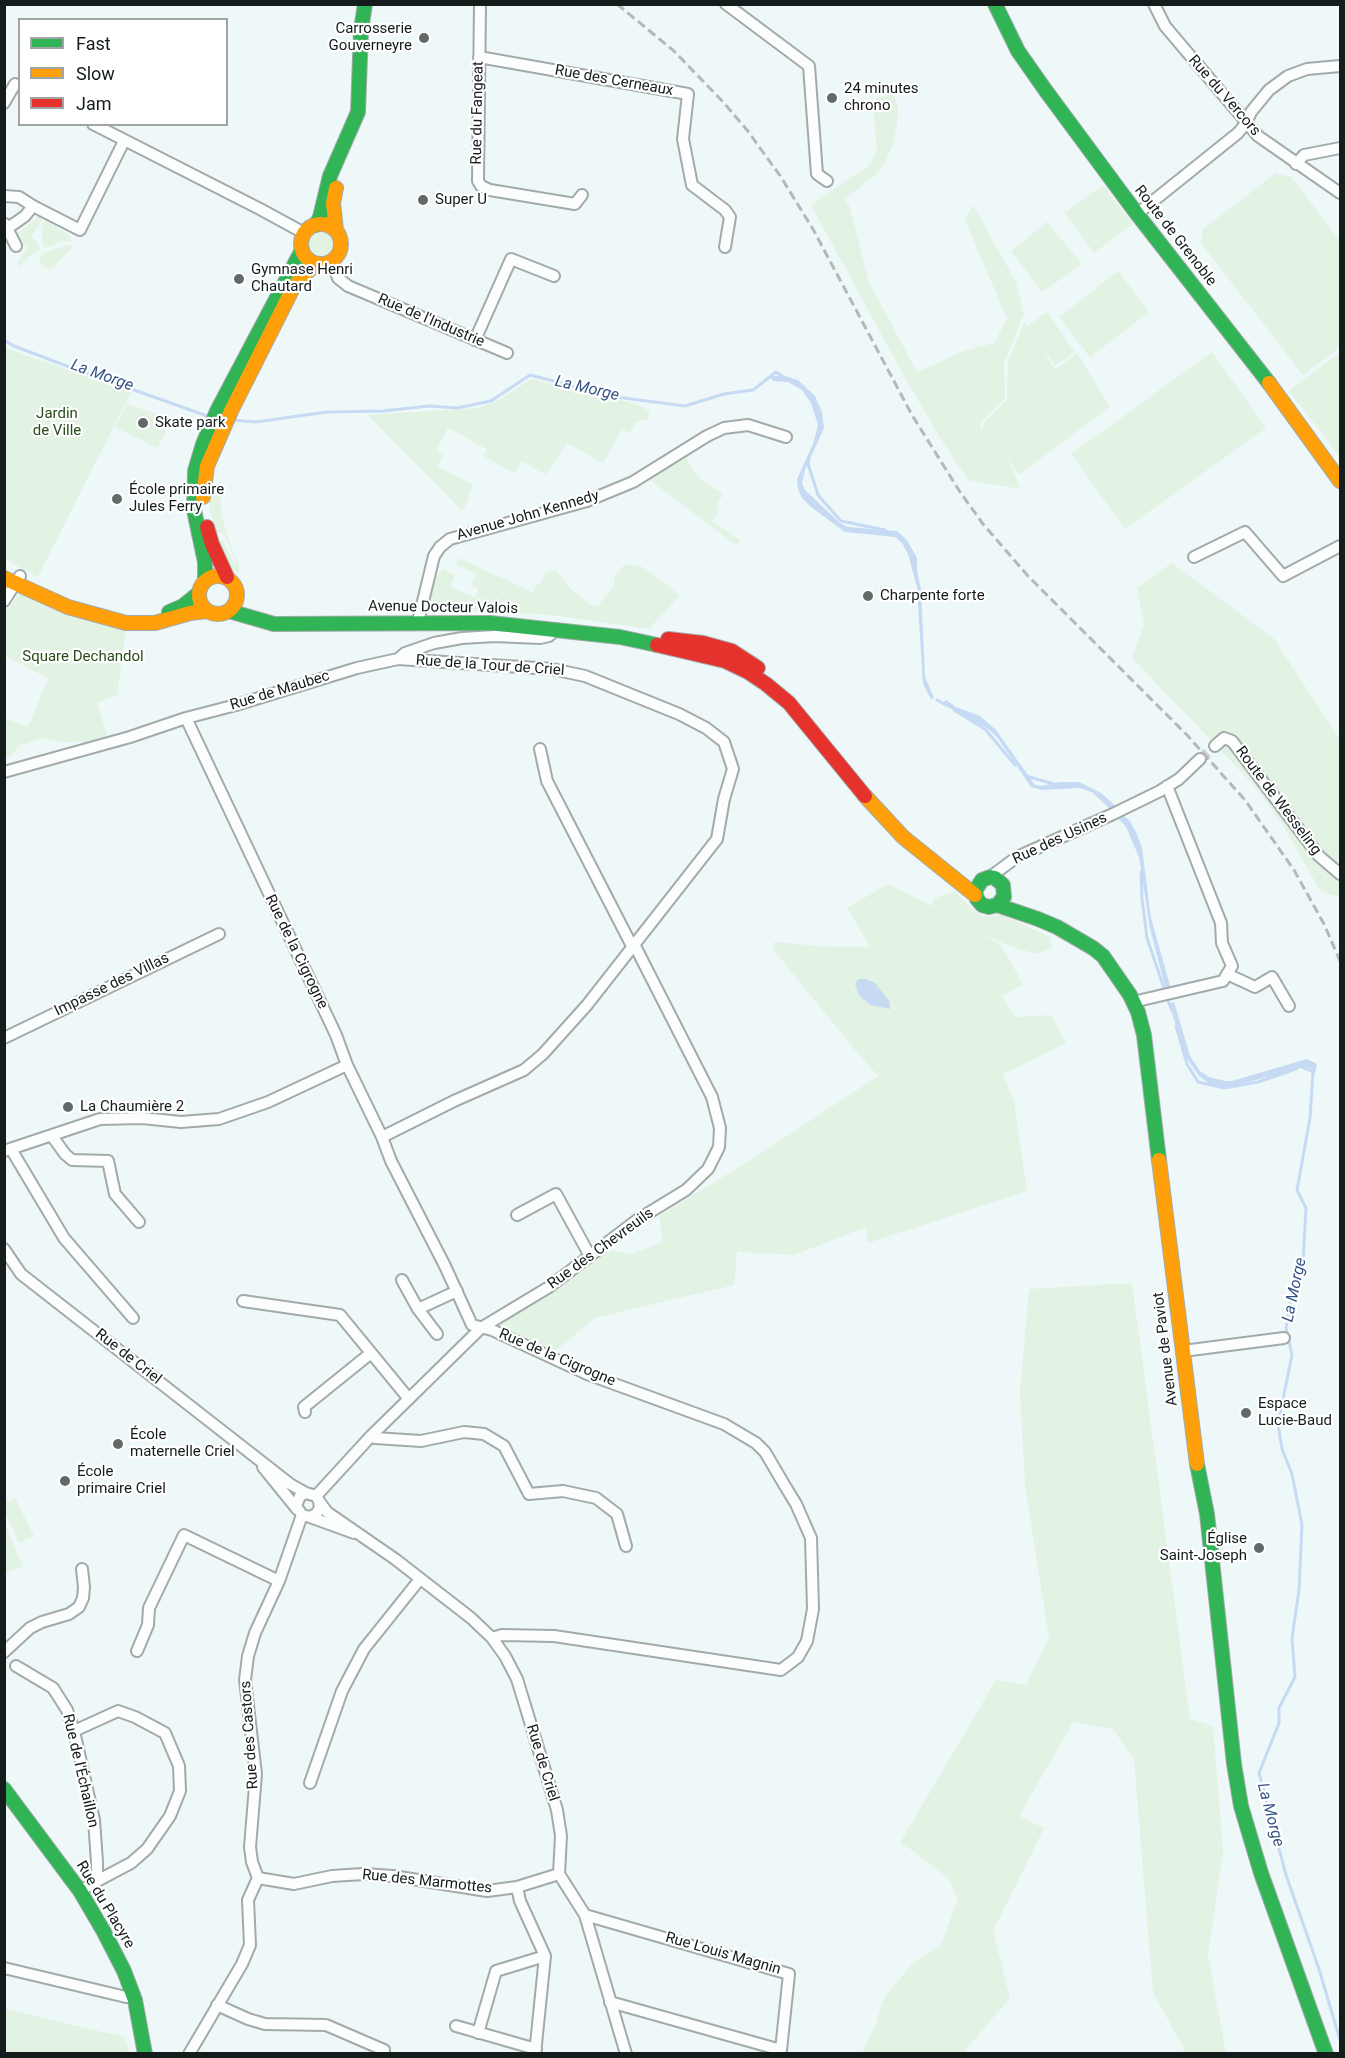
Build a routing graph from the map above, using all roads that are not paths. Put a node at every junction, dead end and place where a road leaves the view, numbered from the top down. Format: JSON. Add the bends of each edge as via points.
{"nodes":[{"id":1,"x":480,"y":4,"type":"edge"},
{"id":2,"x":726,"y":4,"type":"edge"},
{"id":3,"x":995,"y":4,"type":"edge"},
{"id":4,"x":1154,"y":4,"type":"edge"},
{"id":5,"x":365,"y":10,"type":"edge"},
{"id":6,"x":479,"y":57,"type":"junction"},
{"id":7,"x":1341,"y":66,"type":"edge"},
{"id":8,"x":4,"y":78,"type":"edge"},
{"id":9,"x":17,"y":85,"type":"edge"},
{"id":10,"x":4,"y":104,"type":"edge"},
{"id":11,"x":1246,"y":123,"type":"junction"},
{"id":12,"x":97,"y":126,"type":"edge"},
{"id":13,"x":124,"y":141,"type":"junction"},
{"id":14,"x":1341,"y":148,"type":"edge"},
{"id":15,"x":1296,"y":164,"type":"junction"},
{"id":16,"x":827,"y":181,"type":"dead end"},
{"id":17,"x":1341,"y":193,"type":"edge"},
{"id":18,"x":582,"y":195,"type":"dead end"},
{"id":19,"x":4,"y":196,"type":"edge"},
{"id":20,"x":33,"y":206,"type":"junction"},
{"id":21,"x":1137,"y":214,"type":"junction"},
{"id":22,"x":316,"y":225,"type":"junction"},
{"id":23,"x":6,"y":226,"type":"edge"},
{"id":24,"x":336,"y":230,"type":"junction"},
{"id":25,"x":304,"y":233,"type":"junction"},
{"id":26,"x":16,"y":246,"type":"dead end"},
{"id":27,"x":725,"y":247,"type":"dead end"},
{"id":28,"x":302,"y":250,"type":"junction"},
{"id":29,"x":332,"y":262,"type":"junction"},
{"id":30,"x":316,"y":265,"type":"junction"},
{"id":31,"x":554,"y":276,"type":"dead end"},
{"id":32,"x":475,"y":340,"type":"junction"},
{"id":33,"x":507,"y":353,"type":"dead end"},
{"id":34,"x":224,"y":411,"type":"junction"},
{"id":35,"x":786,"y":437,"type":"dead end"},
{"id":36,"x":1341,"y":481,"type":"edge"},
{"id":37,"x":1341,"y":546,"type":"edge"},
{"id":38,"x":1194,"y":557,"type":"dead end"},
{"id":39,"x":4,"y":567,"type":"edge"},
{"id":40,"x":227,"y":577,"type":"junction"},
{"id":41,"x":14,"y":580,"type":"edge"},
{"id":42,"x":202,"y":586,"type":"junction"},
{"id":43,"x":238,"y":593,"type":"junction"},
{"id":44,"x":4,"y":601,"type":"edge"},
{"id":45,"x":207,"y":610,"type":"junction"},
{"id":46,"x":228,"y":611,"type":"junction"},
{"id":47,"x":265,"y":620,"type":"junction"},
{"id":48,"x":418,"y":622,"type":"junction"},
{"id":49,"x":556,"y":629,"type":"junction"},
{"id":50,"x":398,"y":659,"type":"junction"},
{"id":51,"x":186,"y":718,"type":"junction"},
{"id":52,"x":1215,"y":746,"type":"dead end"},
{"id":53,"x":540,"y":749,"type":"dead end"},
{"id":54,"x":1200,"y":759,"type":"tunnel mouth"},
{"id":55,"x":4,"y":772,"type":"edge"},
{"id":56,"x":1167,"y":786,"type":"junction"},
{"id":57,"x":1008,"y":864,"type":"junction"},
{"id":58,"x":942,"y":869,"type":"junction"},
{"id":59,"x":1341,"y":874,"type":"edge"},
{"id":60,"x":986,"y":878,"type":"junction"},
{"id":61,"x":1004,"y":888,"type":"junction"},
{"id":62,"x":975,"y":895,"type":"junction"},
{"id":63,"x":997,"y":905,"type":"junction"},
{"id":64,"x":1038,"y":919,"type":"junction"},
{"id":65,"x":219,"y":934,"type":"dead end"},
{"id":66,"x":634,"y":947,"type":"junction"},
{"id":67,"x":1227,"y":974,"type":"junction"},
{"id":68,"x":1133,"y":1002,"type":"junction"},
{"id":69,"x":1289,"y":1006,"type":"dead end"},
{"id":70,"x":4,"y":1038,"type":"edge"},
{"id":71,"x":347,"y":1065,"type":"junction"},
{"id":72,"x":52,"y":1136,"type":"junction"},
{"id":73,"x":382,"y":1137,"type":"junction"},
{"id":74,"x":8,"y":1150,"type":"edge"},
{"id":75,"x":517,"y":1215,"type":"dead end"},
{"id":76,"x":139,"y":1221,"type":"dead end"},
{"id":77,"x":4,"y":1249,"type":"edge"},
{"id":78,"x":590,"y":1256,"type":"junction"},
{"id":79,"x":402,"y":1280,"type":"dead end"},
{"id":80,"x":457,"y":1291,"type":"junction"},
{"id":81,"x":243,"y":1301,"type":"dead end"},
{"id":82,"x":418,"y":1309,"type":"junction"},
{"id":83,"x":132,"y":1318,"type":"dead end"},
{"id":84,"x":480,"y":1328,"type":"junction"},
{"id":85,"x":437,"y":1334,"type":"dead end"},
{"id":86,"x":1284,"y":1338,"type":"dead end"},
{"id":87,"x":1183,"y":1351,"type":"junction"},
{"id":88,"x":371,"y":1353,"type":"junction"},
{"id":89,"x":408,"y":1399,"type":"junction"},
{"id":90,"x":305,"y":1412,"type":"dead end"},
{"id":91,"x":371,"y":1436,"type":"junction"},
{"id":92,"x":258,"y":1459,"type":"junction"},
{"id":93,"x":314,"y":1497,"type":"junction"},
{"id":94,"x":303,"y":1514,"type":"junction"},
{"id":95,"x":357,"y":1533,"type":"junction"},
{"id":96,"x":626,"y":1546,"type":"dead end"},
{"id":97,"x":82,"y":1569,"type":"dead end"},
{"id":98,"x":420,"y":1579,"type":"junction"},
{"id":99,"x":279,"y":1581,"type":"junction"},
{"id":100,"x":492,"y":1638,"type":"junction"},
{"id":101,"x":137,"y":1652,"type":"dead end"},
{"id":102,"x":4,"y":1653,"type":"edge"},
{"id":103,"x":16,"y":1666,"type":"dead end"},
{"id":104,"x":74,"y":1731,"type":"junction"},
{"id":105,"x":310,"y":1783,"type":"dead end"},
{"id":106,"x":4,"y":1789,"type":"edge"},
{"id":107,"x":559,"y":1874,"type":"junction"},
{"id":108,"x":258,"y":1878,"type":"junction"},
{"id":109,"x":97,"y":1881,"type":"junction"},
{"id":110,"x":517,"y":1887,"type":"junction"},
{"id":111,"x":80,"y":1891,"type":"junction"},
{"id":112,"x":585,"y":1915,"type":"junction"},
{"id":113,"x":545,"y":1956,"type":"junction"},
{"id":114,"x":4,"y":1968,"type":"edge"},
{"id":115,"x":134,"y":1996,"type":"junction"},
{"id":116,"x":610,"y":2002,"type":"junction"},
{"id":117,"x":217,"y":2005,"type":"junction"},
{"id":118,"x":456,"y":2026,"type":"dead end"},
{"id":119,"x":478,"y":2033,"type":"junction"},
{"id":120,"x":536,"y":2051,"type":"edge"},
{"id":121,"x":145,"y":2054,"type":"edge"},
{"id":122,"x":189,"y":2054,"type":"edge"},
{"id":123,"x":384,"y":2054,"type":"edge"},
{"id":124,"x":626,"y":2054,"type":"edge"},
{"id":125,"x":1326,"y":2054,"type":"edge"}],
"edges":[{"from":1,"to":6,"type":"street","name":"Rue du Fangeat"},
{"from":2,"to":16,"type":"street","via":[[809,66],[817,174]]},
{"from":3,"to":21,"type":"main road","name":"Route de Grenoble","via":[[1018,51]]},
{"from":4,"to":11,"type":"street","name":"Rue du Vercors","via":[[1165,26]]},
{"from":5,"to":22,"type":"main road","via":[[358,112],[330,176]]},
{"from":5,"to":24,"type":"main road","via":[[369,33],[368,96],[361,130],[335,190]]},
{"from":6,"to":18,"type":"street","name":"Rue du Fangeat","via":[[477,175],[481,186],[575,204]]},
{"from":6,"to":27,"type":"street","name":"Rue des Cerneaux","via":[[688,94],[683,138],[692,185],[730,217]]},
{"from":7,"to":11,"type":"street","via":[[1307,69],[1288,76],[1269,90]]},
{"from":8,"to":9,"type":"street"},
{"from":9,"to":10,"type":"street"},
{"from":11,"to":15,"type":"street","name":"Rue du Vercors"},
{"from":11,"to":21,"type":"street"},
{"from":12,"to":13,"type":"street"},
{"from":13,"to":20,"type":"street","via":[[80,230]]},
{"from":13,"to":25,"type":"street"},
{"from":14,"to":15,"type":"street","via":[[1304,155]]},
{"from":15,"to":17,"type":"street","name":"Rue du Vercors"},
{"from":19,"to":20,"type":"street","via":[[19,197]]},
{"from":20,"to":23,"type":"street","via":[[25,216]]},
{"from":21,"to":36,"type":"main road","name":"Route de Grenoble"},
{"from":22,"to":24,"type":"main road"},
{"from":22,"to":25,"type":"main road"},
{"from":23,"to":26,"type":"street"},
{"from":24,"to":29,"type":"main road","via":[[342,247]]},
{"from":25,"to":28,"type":"main road"},
{"from":28,"to":30,"type":"main road"},
{"from":28,"to":34,"type":"main road"},
{"from":29,"to":30,"type":"main road"},
{"from":29,"to":32,"type":"street","name":"Rue de l'Industrie","via":[[338,278],[348,286]]},
{"from":30,"to":34,"type":"main road","via":[[293,288]]},
{"from":31,"to":32,"type":"street","via":[[510,259]]},
{"from":32,"to":33,"type":"street","name":"Rue de l'Industrie"},
{"from":34,"to":40,"type":"main road","via":[[226,424],[207,466],[203,495],[204,518]]},
{"from":34,"to":42,"type":"main road","via":[[209,428],[195,471],[195,518],[205,562]]},
{"from":35,"to":48,"type":"street","name":"Avenue John Kennedy","via":[[748,425],[724,428],[633,482],[587,501],[450,539],[434,556]]},
{"from":37,"to":38,"type":"street","via":[[1283,576],[1245,531]]},
{"from":39,"to":41,"type":"main road"},
{"from":40,"to":42,"type":"main road","via":[[212,576]]},
{"from":40,"to":43,"type":"main road"},
{"from":41,"to":42,"type":"main road","via":[[79,602],[145,617],[183,606]]},
{"from":41,"to":44,"type":"street"},
{"from":41,"to":45,"type":"main road","via":[[68,607],[126,623],[155,623]]},
{"from":42,"to":45,"type":"main road","via":[[202,606]]},
{"from":43,"to":46,"type":"main road"},
{"from":43,"to":47,"type":"main road"},
{"from":45,"to":46,"type":"main road","via":[[214,614]]},
{"from":46,"to":47,"type":"main road","name":"Avenue Docteur Valois"},
{"from":47,"to":48,"type":"main road","name":"Avenue Docteur Valois","via":[[287,625]]},
{"from":48,"to":49,"type":"main road","name":"Avenue Docteur Valois"},
{"from":49,"to":50,"type":"street","name":"Rue de Maubec","via":[[540,638],[495,636],[434,643]]},
{"from":49,"to":58,"type":"main road","name":"Avenue Docteur Valois","via":[[703,643],[732,651],[773,676],[837,751],[848,774],[875,808]]},
{"from":50,"to":51,"type":"street","name":"Rue de Maubec"},
{"from":50,"to":66,"type":"street","name":"Rue de la Tour de Criel","via":[[552,669],[585,675],[679,714],[724,742],[733,769],[717,839]]},
{"from":51,"to":55,"type":"street","name":"Rue de Maubec"},
{"from":51,"to":71,"type":"street","name":"Rue de la Cigrogne"},
{"from":52,"to":59,"type":"street","name":"Route de Wesseling","via":[[1224,738],[1232,741],[1319,856]]},
{"from":53,"to":66,"type":"street","via":[[547,781]]},
{"from":54,"to":56,"type":"street"},
{"from":56,"to":57,"type":"street","name":"Rue des Usines"},
{"from":56,"to":67,"type":"street","via":[[1221,923],[1222,943],[1232,966]]},
{"from":57,"to":60,"type":"street","name":"Rue des Usines"},
{"from":57,"to":61,"type":"street","name":"Rue des Usines"},
{"from":58,"to":60,"type":"main road","name":"Avenue Docteur Valois","via":[[970,879]]},
{"from":58,"to":62,"type":"main road","name":"Avenue Docteur Valois"},
{"from":60,"to":61,"type":"main road","via":[[995,878]]},
{"from":60,"to":62,"type":"main road","via":[[976,886]]},
{"from":61,"to":63,"type":"main road","via":[[1004,897]]},
{"from":61,"to":64,"type":"main road","name":"Avenue de Paviot","via":[[1015,903]]},
{"from":62,"to":63,"type":"main road","via":[[982,905]]},
{"from":63,"to":64,"type":"main road","name":"Avenue de Paviot"},
{"from":64,"to":68,"type":"main road","name":"Avenue de Paviot","via":[[1094,948],[1114,970]]},
{"from":65,"to":70,"type":"street","name":"Impasse des Villas"},
{"from":66,"to":73,"type":"street","name":"Rue de la Tour de Criel","via":[[532,1065]]},
{"from":66,"to":78,"type":"street","name":"Rue des Chevreuils","via":[[712,1097],[720,1128],[719,1147],[708,1169],[686,1190],[637,1220]]},
{"from":67,"to":68,"type":"street","via":[[1223,981]]},
{"from":67,"to":69,"type":"street","via":[[1255,987],[1272,977]]},
{"from":68,"to":87,"type":"main road","name":"Avenue de Paviot","via":[[1144,1035]]},
{"from":71,"to":72,"type":"street","via":[[268,1102],[219,1119],[100,1119]]},
{"from":71,"to":73,"type":"street","name":"Rue de la Cigrogne"},
{"from":72,"to":74,"type":"street"},
{"from":72,"to":76,"type":"street","via":[[72,1160],[108,1161],[115,1194]]},
{"from":73,"to":80,"type":"street","name":"Rue de la Cigrogne"},
{"from":74,"to":83,"type":"street","via":[[64,1238]]},
{"from":75,"to":78,"type":"street","via":[[556,1194]]},
{"from":77,"to":92,"type":"street","name":"Rue de Criel","via":[[21,1274]]},
{"from":78,"to":84,"type":"street","name":"Rue des Chevreuils","via":[[549,1287]]},
{"from":79,"to":82,"type":"street"},
{"from":80,"to":82,"type":"street"},
{"from":80,"to":84,"type":"street","name":"Rue de la Cigrogne","via":[[472,1325]]},
{"from":81,"to":88,"type":"street","via":[[340,1315]]},
{"from":82,"to":85,"type":"street"},
{"from":84,"to":89,"type":"street","name":"Rue des Chevreuils"},
{"from":84,"to":100,"type":"street","name":"Rue de la Cigrogne","via":[[587,1374],[724,1424],[756,1443],[796,1504],[811,1538],[813,1563],[813,1609],[807,1641],[798,1657],[782,1670],[554,1636]]},
{"from":86,"to":87,"type":"street"},
{"from":87,"to":125,"type":"main road","name":"Avenue de Paviot","via":[[1197,1468],[1207,1514],[1234,1769],[1244,1821]]},
{"from":88,"to":89,"type":"street"},
{"from":88,"to":90,"type":"street","via":[[304,1407]]},
{"from":89,"to":91,"type":"street","name":"Rue des Chevreuils"},
{"from":91,"to":93,"type":"street","name":"Rue des Chevreuils"},
{"from":91,"to":96,"type":"street","via":[[421,1441],[464,1432],[484,1434],[504,1446],[529,1494],[562,1491],[597,1498],[617,1514]]},
{"from":92,"to":93,"type":"street","name":"Rue de Criel"},
{"from":92,"to":94,"type":"street","name":"Rue de Criel"},
{"from":93,"to":94,"type":"street","via":[[319,1511]]},
{"from":93,"to":94,"type":"street","via":[[298,1499]]},
{"from":93,"to":95,"type":"street","name":"Rue de Criel","via":[[327,1512]]},
{"from":94,"to":95,"type":"street","name":"Rue de Criel"},
{"from":94,"to":99,"type":"street","name":"Rue des Castors"},
{"from":95,"to":98,"type":"street","name":"Rue de Criel"},
{"from":97,"to":102,"type":"street","via":[[84,1587],[79,1607],[30,1628]]},
{"from":98,"to":100,"type":"street","name":"Rue de Criel"},
{"from":98,"to":105,"type":"street","via":[[364,1649],[342,1691]]},
{"from":99,"to":101,"type":"street","via":[[184,1535],[149,1608],[148,1625]]},
{"from":99,"to":108,"type":"street","name":"Rue des Castors","via":[[255,1633],[245,1680],[256,1774],[250,1846]]},
{"from":100,"to":107,"type":"street","name":"Rue de Criel","via":[[517,1679],[557,1810],[561,1836]]},
{"from":103,"to":104,"type":"street","name":"Rue de l'Échaillon","via":[[53,1688]]},
{"from":104,"to":109,"type":"street","name":"Rue de l'Échaillon","via":[[94,1820]]},
{"from":104,"to":109,"type":"street","via":[[118,1711],[165,1733],[179,1766],[180,1791],[170,1816],[147,1849],[131,1863]]},
{"from":106,"to":111,"type":"main road","name":"Rue du Placyre"},
{"from":107,"to":110,"type":"street","name":"Rue des Marmottes"},
{"from":107,"to":112,"type":"street"},
{"from":108,"to":110,"type":"street","name":"Rue des Marmottes","via":[[294,1884],[363,1874],[487,1891]]},
{"from":108,"to":117,"type":"street","via":[[248,1900],[250,1945]]},
{"from":109,"to":111,"type":"street"},
{"from":110,"to":113,"type":"street","via":[[519,1901]]},
{"from":111,"to":115,"type":"main road","name":"Rue du Placyre"},
{"from":112,"to":116,"type":"street"},
{"from":112,"to":116,"type":"street","name":"Rue Louis Magnin","via":[[789,1974],[781,2050]]},
{"from":113,"to":119,"type":"street","via":[[496,1971]]},
{"from":113,"to":120,"type":"street"},
{"from":114,"to":115,"type":"street"},
{"from":115,"to":121,"type":"main road","name":"Rue du Placyre"},
{"from":116,"to":124,"type":"street"},
{"from":117,"to":122,"type":"street"},
{"from":117,"to":123,"type":"street","via":[[265,2024],[326,2025],[384,2050]]},
{"from":118,"to":119,"type":"street"},
{"from":119,"to":120,"type":"street"}]}
